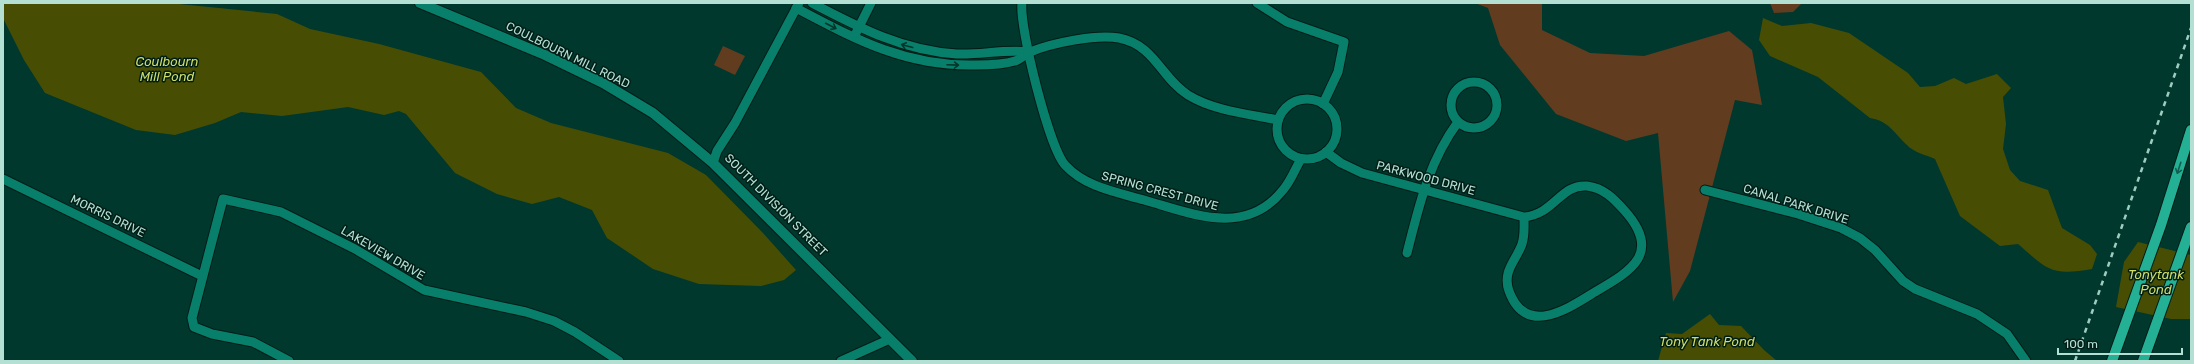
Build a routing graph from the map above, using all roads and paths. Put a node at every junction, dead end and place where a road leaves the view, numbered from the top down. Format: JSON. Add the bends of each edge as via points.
{"nodes":[{"id":1,"x":420,"y":3,"type":"edge"},
{"id":2,"x":812,"y":3,"type":"edge"},
{"id":3,"x":871,"y":3,"type":"edge"},
{"id":4,"x":1022,"y":3,"type":"edge"},
{"id":5,"x":1257,"y":3,"type":"edge"},
{"id":6,"x":797,"y":5,"type":"edge"},
{"id":7,"x":858,"y":28,"type":"junction"},
{"id":8,"x":853,"y":38,"type":"junction"},
{"id":9,"x":1029,"y":52,"type":"junction"},
{"id":10,"x":1323,"y":104,"type":"junction"},
{"id":11,"x":1278,"y":120,"type":"junction"},
{"id":12,"x":1458,"y":122,"type":"junction"},
{"id":13,"x":2191,"y":130,"type":"edge"},
{"id":14,"x":1326,"y":152,"type":"junction"},
{"id":15,"x":1301,"y":159,"type":"junction"},
{"id":16,"x":713,"y":163,"type":"junction"},
{"id":17,"x":3,"y":179,"type":"edge"},
{"id":18,"x":1424,"y":189,"type":"junction"},
{"id":19,"x":1705,"y":190,"type":"dead end"},
{"id":20,"x":1524,"y":217,"type":"junction"},
{"id":21,"x":2191,"y":226,"type":"edge"},
{"id":22,"x":1407,"y":253,"type":"dead end"},
{"id":23,"x":202,"y":276,"type":"junction"},
{"id":24,"x":890,"y":338,"type":"junction"},
{"id":25,"x":289,"y":361,"type":"edge"},
{"id":26,"x":619,"y":361,"type":"edge"},
{"id":27,"x":841,"y":361,"type":"edge"},
{"id":28,"x":912,"y":361,"type":"edge"},
{"id":29,"x":2026,"y":361,"type":"edge"},
{"id":30,"x":2112,"y":361,"type":"edge"},
{"id":31,"x":2143,"y":361,"type":"edge"}],
"edges":[{"from":1,"to":16,"type":"street","name":"COULBOURN MILL ROAD","via":[[529,48],[603,83],[653,113]]},
{"from":2,"to":7,"type":"street"},
{"from":3,"to":7,"type":"street"},
{"from":4,"to":9,"type":"street","name":"SPRING CREST DRIVE","via":[[1022,22]]},
{"from":5,"to":10,"type":"street","via":[[1294,26],[1344,42],[1338,72]]},
{"from":6,"to":8,"type":"street","one_way":true},
{"from":6,"to":16,"type":"street","name":"SOUTH DIVISION STREET","via":[[735,123],[717,151]]},
{"from":7,"to":8,"type":"street"},
{"from":9,"to":7,"type":"street","one_way":true,"via":[[937,52],[898,43]]},
{"from":8,"to":9,"type":"street","one_way":true,"via":[[906,57],[946,64],[1003,64],[1016,61]]},
{"from":9,"to":11,"type":"street","via":[[1098,36],[1121,38],[1141,47],[1151,55],[1180,88],[1196,99],[1213,106]]},
{"from":9,"to":15,"type":"street","name":"SPRING CREST DRIVE","via":[[1049,134],[1058,155],[1073,173],[1096,186],[1207,217],[1231,219],[1254,213],[1275,199],[1290,181]]},
{"from":10,"to":11,"type":"street","via":[[1306,99],[1297,100],[1289,105]]},
{"from":10,"to":14,"type":"street","via":[[1331,111],[1337,128],[1332,145]]},
{"from":11,"to":15,"type":"street","via":[[1276,130],[1281,144],[1291,155]]},
{"from":12,"to":12,"type":"street","via":[[1452,109],[1452,102],[1458,89],[1471,83],[1478,83],[1491,90],[1497,104],[1496,111],[1487,124],[1472,128]]},
{"from":12,"to":18,"type":"street","via":[[1437,155]]},
{"from":13,"to":30,"type":"main road","one_way":true,"via":[[2161,224]]},
{"from":14,"to":15,"type":"street","via":[[1314,158]]},
{"from":14,"to":18,"type":"street","name":"PARKWOOD DRIVE","via":[[1350,168]]},
{"from":16,"to":24,"type":"street","name":"SOUTH DIVISION STREET"},
{"from":17,"to":23,"type":"street","name":"MORRIS DRIVE"},
{"from":18,"to":20,"type":"street","name":"PARKWOOD DRIVE"},
{"from":18,"to":22,"type":"street"},
{"from":19,"to":29,"type":"street","name":"CANAL PARK DRIVE","via":[[1798,214],[1841,228],[1860,238],[1875,250],[1898,276],[1915,289],[1977,314],[2007,334]]},
{"from":20,"to":20,"type":"street","via":[[1548,209],[1568,190],[1595,187],[1610,195],[1633,220],[1640,234],[1639,256],[1628,273],[1563,312],[1546,316],[1531,314],[1517,305],[1507,283],[1509,266],[1523,239]]},
{"from":21,"to":31,"type":"main road"},
{"from":23,"to":25,"type":"street","via":[[192,318],[194,327],[212,334],[254,342]]},
{"from":23,"to":26,"type":"street","name":"LAKEVIEW DRIVE","via":[[223,199],[281,212],[355,249],[393,274],[424,290],[526,312],[554,321]]},
{"from":24,"to":27,"type":"street"},
{"from":24,"to":28,"type":"street","name":"SOUTH DIVISION STREET"}]}
